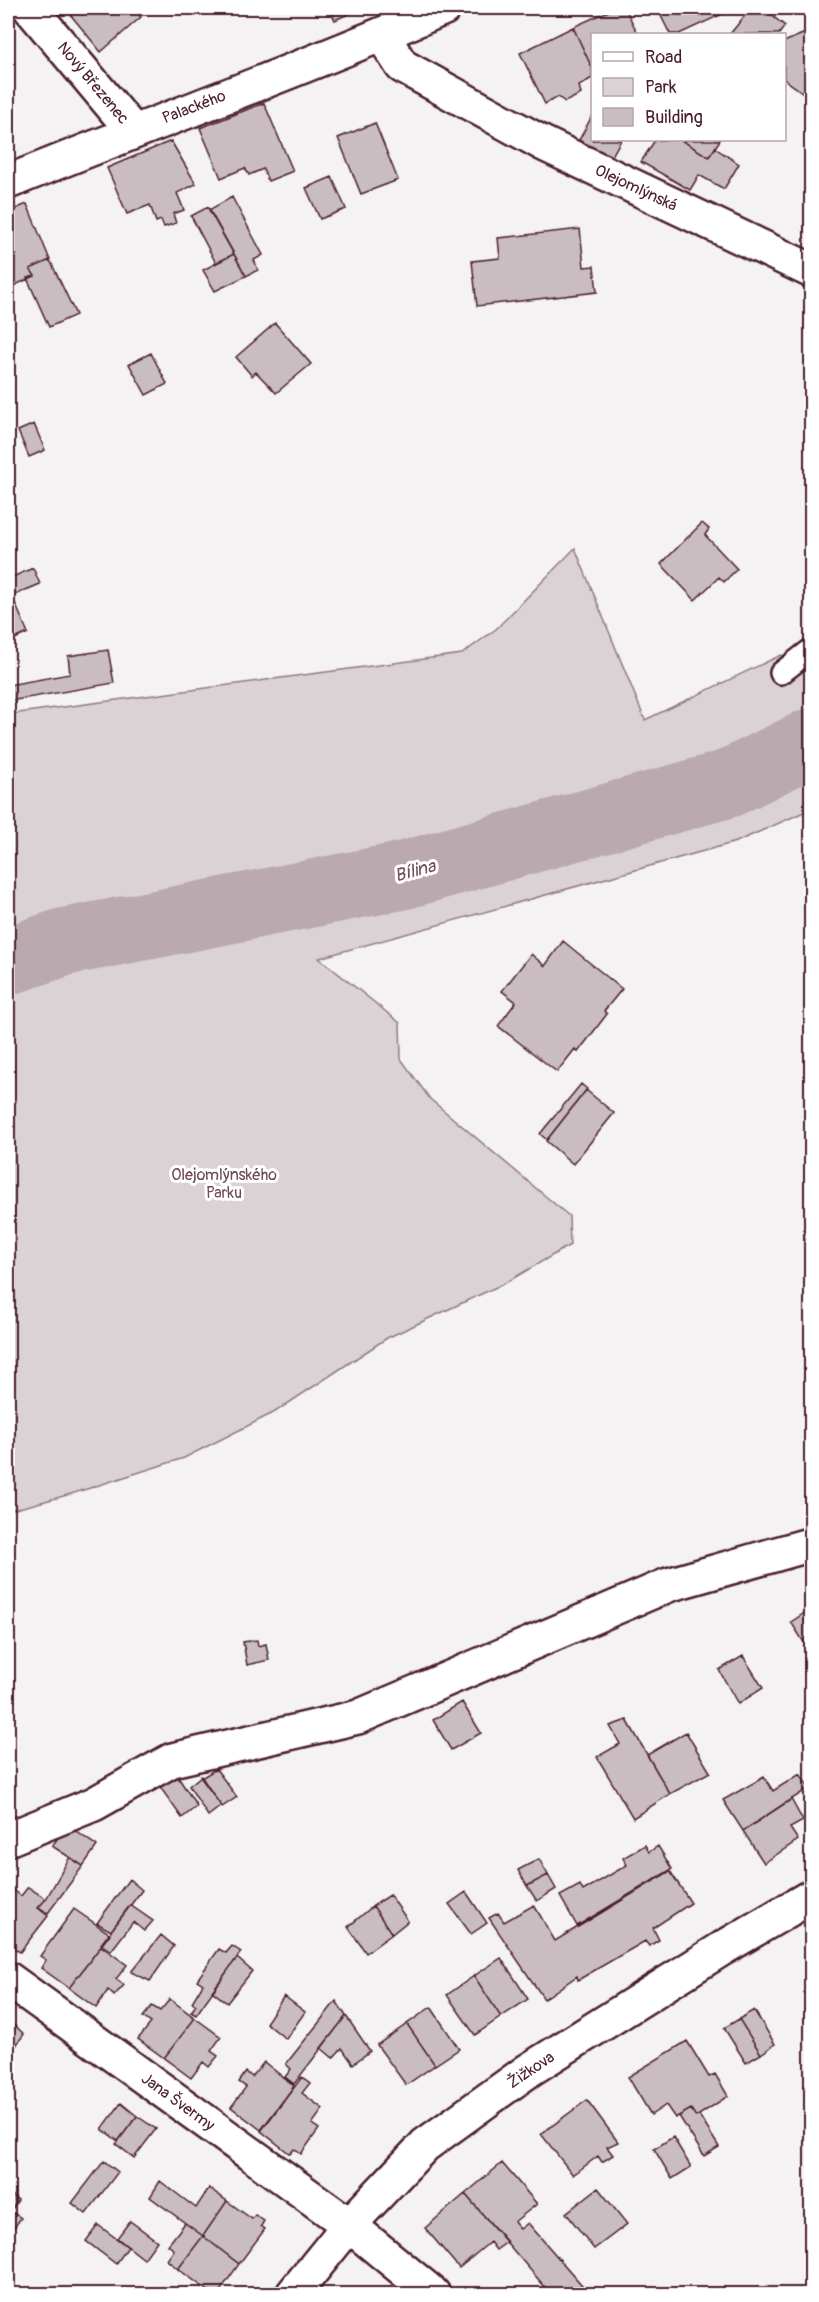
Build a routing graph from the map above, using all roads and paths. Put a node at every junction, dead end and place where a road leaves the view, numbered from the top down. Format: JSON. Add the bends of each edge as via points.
{"nodes":[{"id":1,"x":30,"y":8,"type":"edge"},
{"id":2,"x":444,"y":8,"type":"edge"},
{"id":3,"x":382,"y":35,"type":"junction"},
{"id":4,"x":133,"y":131,"type":"junction"},
{"id":5,"x":8,"y":182,"type":"edge"},
{"id":6,"x":812,"y":271,"type":"edge"},
{"id":7,"x":812,"y":649,"type":"edge"},
{"id":8,"x":781,"y":673,"type":"dead end"},
{"id":9,"x":812,"y":1544,"type":"edge"},
{"id":10,"x":8,"y":1839,"type":"edge"},
{"id":11,"x":812,"y":1896,"type":"edge"},
{"id":12,"x":8,"y":1979,"type":"edge"},
{"id":13,"x":350,"y":2224,"type":"junction"},
{"id":14,"x":293,"y":2295,"type":"edge"},
{"id":15,"x":433,"y":2295,"type":"edge"}],
"edges":[{"from":1,"to":4,"type":"street","name":"Nový Březenec"},
{"from":2,"to":3,"type":"street"},
{"from":3,"to":4,"type":"street","name":"Palackého"},
{"from":3,"to":6,"type":"street","name":"Olejomlýnská","via":[[402,66],[544,144]]},
{"from":4,"to":5,"type":"street","name":"Palackého"},
{"from":7,"to":8,"type":"lane"},
{"from":9,"to":10,"type":"street","via":[[668,1585],[358,1717],[172,1760],[94,1804]]},
{"from":11,"to":13,"type":"street","name":"Žižkova","via":[[529,2070],[425,2145]]},
{"from":12,"to":13,"type":"street","name":"Jana Švermy"},
{"from":13,"to":14,"type":"street","name":"Žižkova"},
{"from":13,"to":15,"type":"street","name":"Jana Švermy"}]}
